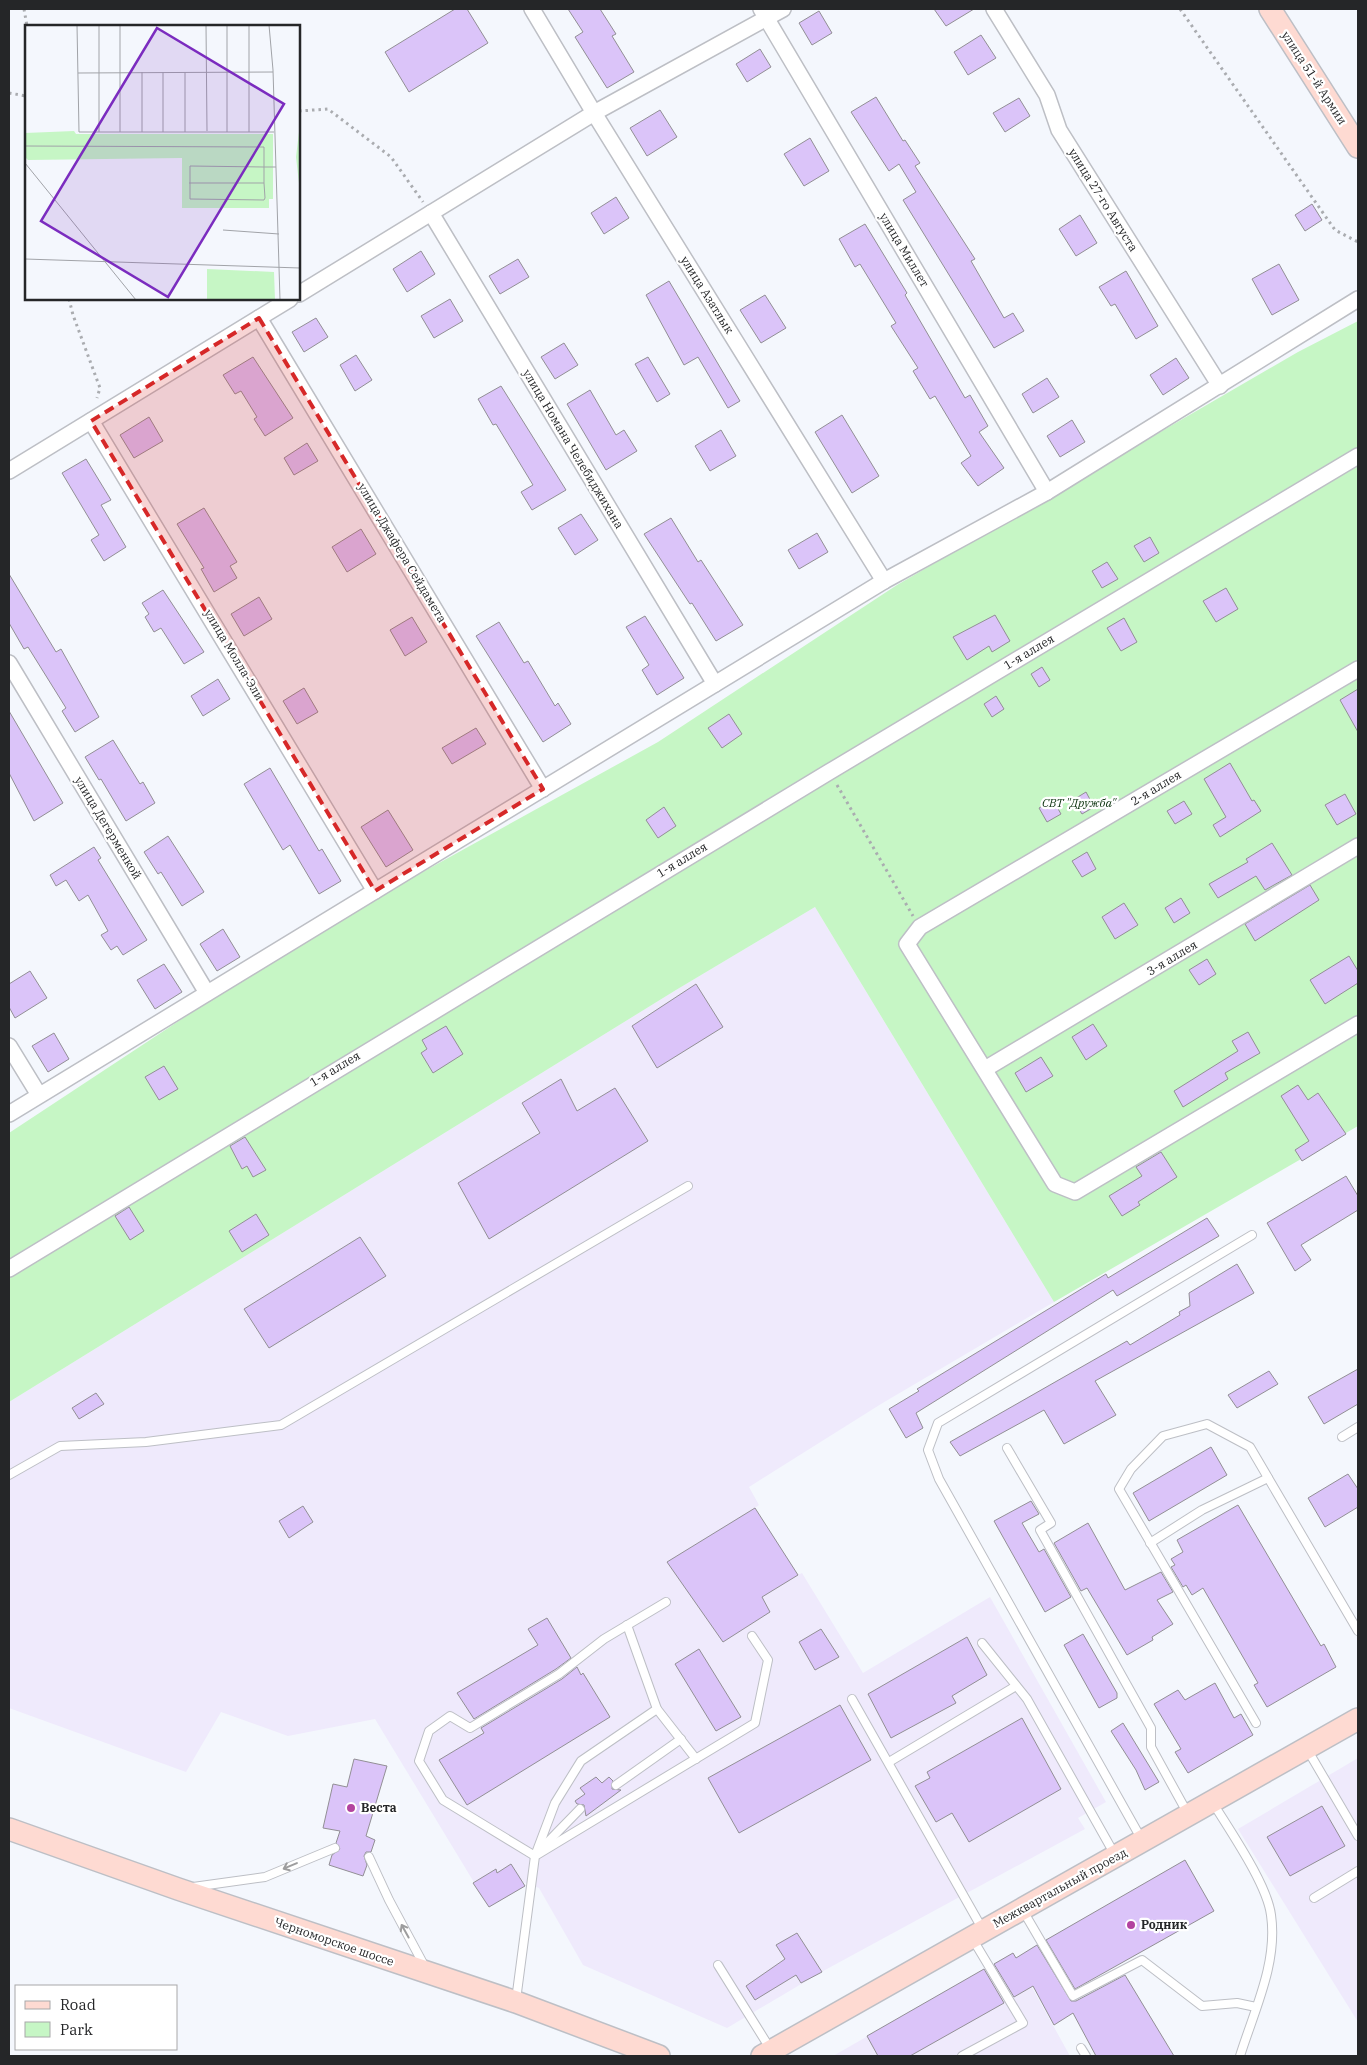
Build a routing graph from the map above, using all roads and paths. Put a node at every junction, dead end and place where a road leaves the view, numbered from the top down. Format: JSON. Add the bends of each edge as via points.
{"nodes":[{"id":1,"x":24,"y":9,"type":"edge"},
{"id":2,"x":532,"y":9,"type":"edge"},
{"id":3,"x":783,"y":9,"type":"edge"},
{"id":4,"x":994,"y":9,"type":"edge"},
{"id":5,"x":1180,"y":9,"type":"edge"},
{"id":6,"x":1270,"y":9,"type":"edge"},
{"id":7,"x":764,"y":14,"type":"edge"},
{"id":8,"x":26,"y":25,"type":"edge"},
{"id":9,"x":9,"y":93,"type":"edge"},
{"id":10,"x":25,"y":96,"type":"edge"},
{"id":11,"x":300,"y":111,"type":"edge"},
{"id":12,"x":594,"y":113,"type":"junction"},
{"id":13,"x":1358,"y":147,"type":"edge"},
{"id":14,"x":431,"y":213,"type":"junction"},
{"id":15,"x":1358,"y":242,"type":"edge"},
{"id":16,"x":300,"y":293,"type":"edge"},
{"id":17,"x":1358,"y":299,"type":"edge"},
{"id":18,"x":69,"y":300,"type":"edge"},
{"id":19,"x":288,"y":300,"type":"edge"},
{"id":20,"x":259,"y":318,"type":"junction"},
{"id":21,"x":1220,"y":386,"type":"junction"},
{"id":22,"x":91,"y":420,"type":"junction"},
{"id":23,"x":1358,"y":456,"type":"edge"},
{"id":24,"x":9,"y":471,"type":"edge"},
{"id":25,"x":1047,"y":492,"type":"junction"},
{"id":26,"x":884,"y":581,"type":"junction"},
{"id":27,"x":9,"y":663,"type":"edge"},
{"id":28,"x":1358,"y":669,"type":"edge"},
{"id":29,"x":715,"y":684,"type":"junction"},
{"id":30,"x":829,"y":772,"type":"junction"},
{"id":31,"x":543,"y":789,"type":"junction"},
{"id":32,"x":1358,"y":846,"type":"edge"},
{"id":33,"x":375,"y":891,"type":"junction"},
{"id":34,"x":920,"y":927,"type":"junction"},
{"id":35,"x":206,"y":994,"type":"junction"},
{"id":36,"x":1358,"y":1024,"type":"edge"},
{"id":37,"x":9,"y":1046,"type":"edge"},
{"id":38,"x":985,"y":1069,"type":"junction"},
{"id":39,"x":39,"y":1095,"type":"junction"},
{"id":40,"x":9,"y":1114,"type":"edge"},
{"id":41,"x":688,"y":1186,"type":"dead end"},
{"id":42,"x":1252,"y":1235,"type":"dead end"},
{"id":43,"x":9,"y":1269,"type":"edge"},
{"id":44,"x":1358,"y":1427,"type":"edge"},
{"id":45,"x":1342,"y":1437,"type":"dead end"},
{"id":46,"x":1007,"y":1448,"type":"dead end"},
{"id":47,"x":9,"y":1475,"type":"edge"},
{"id":48,"x":1268,"y":1478,"type":"junction"},
{"id":49,"x":1150,"y":1543,"type":"junction"},
{"id":50,"x":666,"y":1602,"type":"dead end"},
{"id":51,"x":627,"y":1625,"type":"junction"},
{"id":52,"x":1358,"y":1631,"type":"edge"},
{"id":53,"x":752,"y":1636,"type":"dead end"},
{"id":54,"x":982,"y":1644,"type":"dead end"},
{"id":55,"x":1016,"y":1686,"type":"junction"},
{"id":56,"x":852,"y":1700,"type":"dead end"},
{"id":57,"x":657,"y":1709,"type":"junction"},
{"id":58,"x":1358,"y":1719,"type":"edge"},
{"id":59,"x":1256,"y":1723,"type":"dead end"},
{"id":60,"x":680,"y":1739,"type":"junction"},
{"id":61,"x":1306,"y":1749,"type":"junction"},
{"id":62,"x":696,"y":1759,"type":"junction"},
{"id":63,"x":889,"y":1762,"type":"junction"},
{"id":64,"x":616,"y":1785,"type":"dead end"},
{"id":65,"x":1212,"y":1802,"type":"junction"},
{"id":66,"x":580,"y":1808,"type":"dead end"},
{"id":67,"x":1189,"y":1815,"type":"junction"},
{"id":68,"x":9,"y":1829,"type":"edge"},
{"id":69,"x":1358,"y":1836,"type":"edge"},
{"id":70,"x":1143,"y":1841,"type":"junction"},
{"id":71,"x":335,"y":1848,"type":"dead end"},
{"id":72,"x":535,"y":1856,"type":"junction"},
{"id":73,"x":1116,"y":1856,"type":"junction"},
{"id":74,"x":369,"y":1857,"type":"dead end"},
{"id":75,"x":1358,"y":1871,"type":"edge"},
{"id":76,"x":178,"y":1889,"type":"junction"},
{"id":77,"x":1314,"y":1898,"type":"dead end"},
{"id":78,"x":1022,"y":1909,"type":"junction"},
{"id":79,"x":978,"y":1934,"type":"junction"},
{"id":80,"x":718,"y":1965,"type":"dead end"},
{"id":81,"x":428,"y":1973,"type":"junction"},
{"id":82,"x":516,"y":2002,"type":"junction"},
{"id":83,"x":1256,"y":2007,"type":"junction"},
{"id":84,"x":1081,"y":2048,"type":"dead end"},
{"id":85,"x":766,"y":2054,"type":"edge"},
{"id":86,"x":659,"y":2056,"type":"edge"},
{"id":87,"x":962,"y":2056,"type":"edge"},
{"id":88,"x":1086,"y":2056,"type":"edge"},
{"id":89,"x":1240,"y":2056,"type":"edge"}],
"edges":[{"from":1,"to":8,"type":"path"},
{"from":2,"to":12,"type":"street","name":"улица Азатлык"},
{"from":3,"to":7,"type":"street"},
{"from":4,"to":21,"type":"street","name":"улица 27-го Августа","via":[[1047,95],[1059,130]]},
{"from":5,"to":15,"type":"path","via":[[1335,230]]},
{"from":6,"to":13,"type":"main road","name":"улица 51-й Армии"},
{"from":7,"to":12,"type":"street"},
{"from":7,"to":25,"type":"street","name":"улица Миллет"},
{"from":9,"to":10,"type":"path"},
{"from":11,"to":14,"type":"path","via":[[328,109],[391,157]]},
{"from":12,"to":14,"type":"street"},
{"from":12,"to":26,"type":"street","name":"улица Азатлык"},
{"from":14,"to":16,"type":"street"},
{"from":14,"to":29,"type":"street","name":"улица Номана Челебиджихана"},
{"from":17,"to":21,"type":"street"},
{"from":18,"to":22,"type":"path","via":[[100,388]]},
{"from":19,"to":20,"type":"street"},
{"from":20,"to":22,"type":"street"},
{"from":20,"to":31,"type":"street","name":"улица Джафера Сейдамета"},
{"from":21,"to":25,"type":"street"},
{"from":22,"to":24,"type":"street"},
{"from":22,"to":33,"type":"street","name":"улица Молла-Эли"},
{"from":23,"to":30,"type":"street","name":"1-я аллея"},
{"from":25,"to":26,"type":"street"},
{"from":26,"to":29,"type":"street"},
{"from":27,"to":35,"type":"street","name":"улица Дегерменкой"},
{"from":28,"to":34,"type":"street","name":"2-я аллея"},
{"from":29,"to":31,"type":"street"},
{"from":30,"to":34,"type":"path"},
{"from":30,"to":43,"type":"street","name":"1-я аллея"},
{"from":31,"to":33,"type":"street"},
{"from":32,"to":38,"type":"street","name":"3-я аллея"},
{"from":33,"to":35,"type":"street"},
{"from":34,"to":38,"type":"street","name":"2-я аллея","via":[[907,944]]},
{"from":35,"to":39,"type":"street"},
{"from":36,"to":38,"type":"street","via":[[1075,1192],[1055,1184]]},
{"from":37,"to":39,"type":"street"},
{"from":39,"to":40,"type":"street"},
{"from":41,"to":47,"type":"lane","via":[[281,1425],[146,1442],[60,1446]]},
{"from":42,"to":70,"type":"lane","via":[[938,1423],[928,1450],[939,1479]]},
{"from":44,"to":45,"type":"lane"},
{"from":46,"to":67,"type":"lane","via":[[1051,1523],[1040,1530],[1151,1728],[1151,1747]]},
{"from":48,"to":49,"type":"lane","via":[[1202,1510]]},
{"from":48,"to":49,"type":"lane","via":[[1250,1447],[1207,1424],[1163,1436],[1131,1469],[1118,1489]]},
{"from":48,"to":52,"type":"lane"},
{"from":49,"to":59,"type":"lane"},
{"from":50,"to":51,"type":"lane"},
{"from":51,"to":57,"type":"lane"},
{"from":51,"to":72,"type":"lane","via":[[559,1674],[470,1728],[450,1716],[429,1730],[419,1761],[443,1800]]},
{"from":53,"to":62,"type":"lane","via":[[768,1660],[755,1723]]},
{"from":54,"to":55,"type":"lane"},
{"from":55,"to":63,"type":"lane"},
{"from":55,"to":73,"type":"lane"},
{"from":56,"to":63,"type":"lane"},
{"from":57,"to":60,"type":"lane"},
{"from":57,"to":72,"type":"lane","via":[[581,1761],[555,1803]]},
{"from":58,"to":61,"type":"main road","name":"Межквартальный проезд"},
{"from":60,"to":62,"type":"lane"},
{"from":60,"to":64,"type":"lane"},
{"from":61,"to":65,"type":"main road","name":"Межквартальный проезд"},
{"from":61,"to":69,"type":"lane"},
{"from":62,"to":72,"type":"lane"},
{"from":63,"to":79,"type":"lane"},
{"from":65,"to":67,"type":"main road","name":"Межквартальный проезд"},
{"from":65,"to":83,"type":"lane","via":[[1256,1875],[1271,1914],[1270,1961]]},
{"from":66,"to":72,"type":"lane"},
{"from":67,"to":70,"type":"main road","name":"Межквартальный проезд"},
{"from":68,"to":76,"type":"main road","name":"Черноморское шоссе"},
{"from":70,"to":73,"type":"main road","name":"Межквартальный проезд"},
{"from":71,"to":76,"type":"lane","one_way":true,"via":[[265,1876]]},
{"from":72,"to":82,"type":"lane"},
{"from":73,"to":78,"type":"main road","name":"Межквартальный проезд"},
{"from":81,"to":74,"type":"lane","one_way":true},
{"from":75,"to":77,"type":"lane"},
{"from":76,"to":81,"type":"main road","name":"Черноморское шоссе"},
{"from":78,"to":79,"type":"main road","name":"Межквартальный проезд"},
{"from":78,"to":83,"type":"lane","via":[[1073,1996],[1142,1960],[1202,2006],[1237,2003]]},
{"from":79,"to":85,"type":"main road","name":"Межквартальный проезд"},
{"from":79,"to":87,"type":"lane","via":[[1023,2023]]},
{"from":80,"to":85,"type":"lane"},
{"from":81,"to":82,"type":"main road","name":"Черноморское шоссе"},
{"from":82,"to":86,"type":"main road","name":"Черноморское шоссе"},
{"from":83,"to":89,"type":"lane"},
{"from":84,"to":88,"type":"lane"}]}
